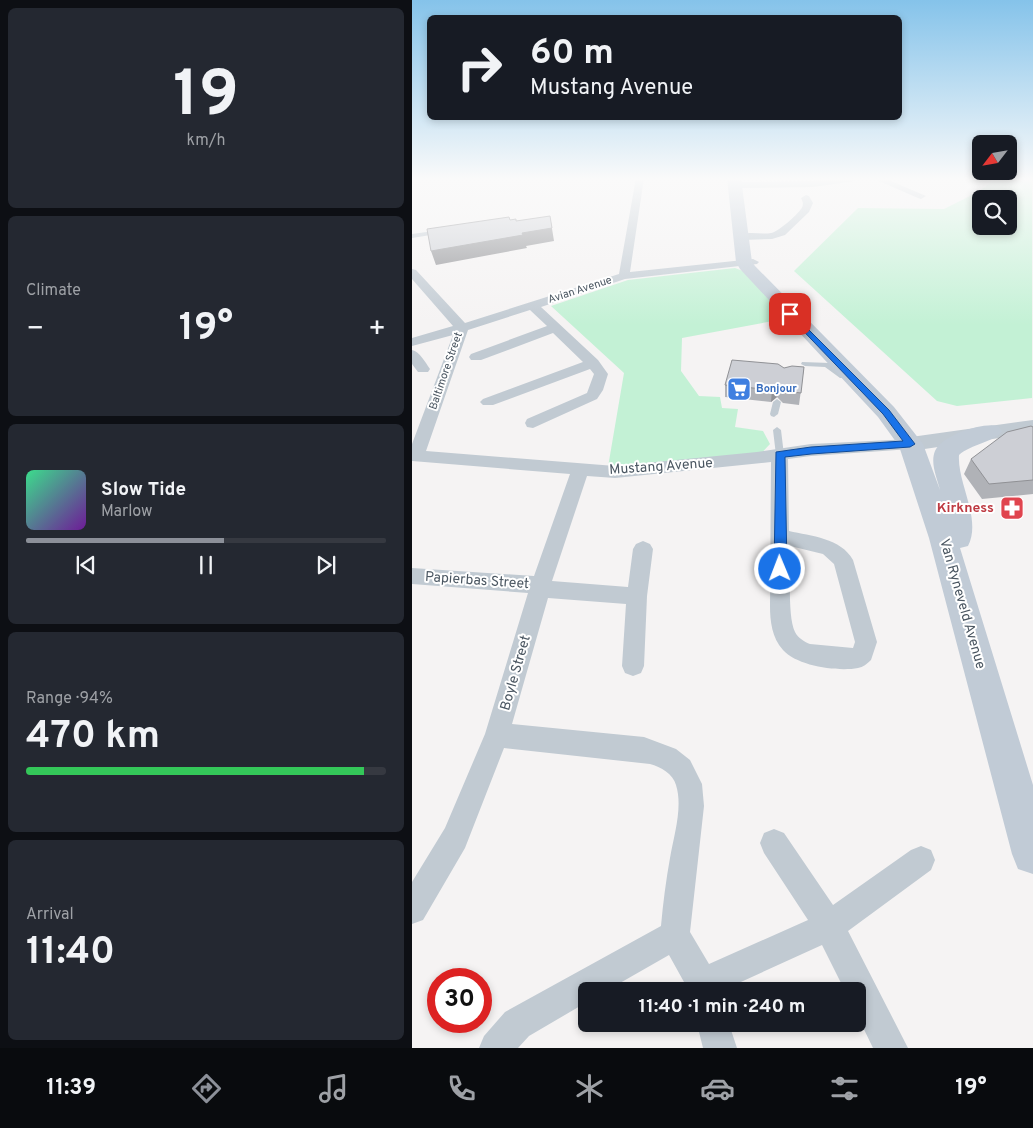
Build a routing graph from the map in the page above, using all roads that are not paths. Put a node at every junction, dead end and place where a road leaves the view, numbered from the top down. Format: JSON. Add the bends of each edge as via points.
{"nodes":[{"id":1,"x":632,"y":227,"type":"edge"},
{"id":2,"x":744,"y":227,"type":"edge"},
{"id":3,"x":787,"y":227,"type":"edge"},
{"id":4,"x":445,"y":231,"type":"edge"},
{"id":5,"x":412,"y":236,"type":"edge"},
{"id":6,"x":745,"y":236,"type":"junction"},
{"id":7,"x":749,"y":262,"type":"junction"},
{"id":8,"x":412,"y":272,"type":"edge"},
{"id":9,"x":624,"y":276,"type":"junction"},
{"id":10,"x":533,"y":306,"type":"junction"},
{"id":11,"x":556,"y":327,"type":"junction"},
{"id":12,"x":462,"y":328,"type":"junction"},
{"id":13,"x":412,"y":342,"type":"edge"},
{"id":14,"x":826,"y":350,"type":"junction"},
{"id":15,"x":412,"y":354,"type":"edge"},
{"id":16,"x":476,"y":357,"type":"dead end"},
{"id":17,"x":592,"y":363,"type":"junction"},
{"id":18,"x":805,"y":364,"type":"junction"},
{"id":19,"x":796,"y":368,"type":"edge"},
{"id":20,"x":423,"y":369,"type":"dead end"},
{"id":21,"x":868,"y":394,"type":"junction"},
{"id":22,"x":488,"y":402,"type":"dead end"},
{"id":23,"x":777,"y":402,"type":"dead end"},
{"id":24,"x":774,"y":414,"type":"dead end"},
{"id":25,"x":533,"y":423,"type":"dead end"},
{"id":26,"x":1032,"y":426,"type":"edge"},
{"id":27,"x":777,"y":430,"type":"dead end"},
{"id":28,"x":990,"y":431,"type":"junction"},
{"id":29,"x":916,"y":443,"type":"junction"},
{"id":30,"x":414,"y":455,"type":"edge"},
{"id":31,"x":780,"y":455,"type":"junction"},
{"id":32,"x":580,"y":470,"type":"junction"},
{"id":33,"x":780,"y":536,"type":"junction"},
{"id":34,"x":958,"y":538,"type":"junction"},
{"id":35,"x":643,"y":549,"type":"dead end"},
{"id":36,"x":412,"y":576,"type":"edge"},
{"id":37,"x":541,"y":587,"type":"junction"},
{"id":38,"x":637,"y":596,"type":"junction"},
{"id":39,"x":633,"y":666,"type":"dead end"},
{"id":40,"x":497,"y":735,"type":"junction"},
{"id":41,"x":644,"y":750,"type":"joint"},
{"id":42,"x":1032,"y":785,"type":"edge"},
{"id":43,"x":774,"y":843,"type":"dead end"},
{"id":44,"x":1032,"y":854,"type":"edge"},
{"id":45,"x":921,"y":860,"type":"dead end"},
{"id":46,"x":412,"y":910,"type":"edge"},
{"id":47,"x":829,"y":926,"type":"junction"},
{"id":48,"x":675,"y":935,"type":"junction"},
{"id":49,"x":700,"y":982,"type":"edge"},
{"id":50,"x":713,"y":982,"type":"edge"},
{"id":51,"x":715,"y":1032,"type":"edge"},
{"id":52,"x":496,"y":1048,"type":"edge"},
{"id":53,"x":720,"y":1048,"type":"edge"},
{"id":54,"x":891,"y":1048,"type":"edge"}],
"edges":[{"from":1,"to":9,"type":"street"},
{"from":2,"to":6,"type":"main road"},
{"from":3,"to":6,"type":"street","via":[[772,236]]},
{"from":4,"to":5,"type":"lane"},
{"from":6,"to":7,"type":"main road"},
{"from":7,"to":9,"type":"street","name":"Avian Avenue"},
{"from":7,"to":14,"type":"main road","name":"Van Ryneveld Avenue","via":[[755,277]]},
{"from":7,"to":29,"type":"main road","name":"Van Ryneveld Avenue","via":[[895,409]]},
{"from":8,"to":12,"type":"street","name":"Baltimore Street"},
{"from":9,"to":10,"type":"street","name":"Avian Avenue"},
{"from":10,"to":11,"type":"street"},
{"from":10,"to":12,"type":"street","name":"Avian Avenue"},
{"from":11,"to":16,"type":"street"},
{"from":11,"to":17,"type":"street"},
{"from":12,"to":13,"type":"street","name":"Avian Avenue"},
{"from":12,"to":30,"type":"street","name":"Baltimore Street"},
{"from":14,"to":18,"type":"lane"},
{"from":14,"to":21,"type":"main road","name":"Van Ryneveld Avenue"},
{"from":15,"to":20,"type":"street"},
{"from":17,"to":22,"type":"street"},
{"from":17,"to":25,"type":"street","via":[[601,374],[594,393]]},
{"from":18,"to":19,"type":"lane"},
{"from":18,"to":21,"type":"lane","via":[[827,365]]},
{"from":21,"to":29,"type":"main road","name":"Van Ryneveld Avenue"},
{"from":23,"to":24,"type":"lane"},
{"from":26,"to":28,"type":"street"},
{"from":27,"to":31,"type":"lane"},
{"from":28,"to":29,"type":"street"},
{"from":28,"to":34,"type":"main road","via":[[959,442],[947,452]]},
{"from":29,"to":31,"type":"street","name":"Mustang Avenue"},
{"from":29,"to":34,"type":"main road","name":"Van Ryneveld Avenue"},
{"from":29,"to":44,"type":"main road","name":"Van Ryneveld Avenue"},
{"from":30,"to":32,"type":"street","name":"Mustang Avenue"},
{"from":31,"to":32,"type":"street","name":"Mustang Avenue","via":[[622,472]]},
{"from":31,"to":33,"type":"street"},
{"from":32,"to":37,"type":"street","name":"Boyle Street"},
{"from":33,"to":33,"type":"street","via":[[781,618],[789,641],[796,648],[816,655],[857,658],[863,653],[866,642],[843,560],[829,548]]},
{"from":34,"to":42,"type":"main road","name":"Van Ryneveld Avenue"},
{"from":35,"to":38,"type":"street"},
{"from":36,"to":37,"type":"street","name":"Papierbas Street"},
{"from":37,"to":38,"type":"street"},
{"from":37,"to":40,"type":"street","name":"Boyle Street"},
{"from":38,"to":39,"type":"street"},
{"from":40,"to":41,"type":"street"},
{"from":40,"to":46,"type":"street","name":"Boyle Street","via":[[455,838]]},
{"from":41,"to":48,"type":"street","via":[[664,755],[678,764],[690,790],[690,816]]},
{"from":43,"to":47,"type":"street"},
{"from":45,"to":47,"type":"street"},
{"from":47,"to":50,"type":"street"},
{"from":47,"to":54,"type":"street"},
{"from":48,"to":49,"type":"street"},
{"from":48,"to":52,"type":"street","via":[[517,1024]]},
{"from":51,"to":53,"type":"street"}]}
